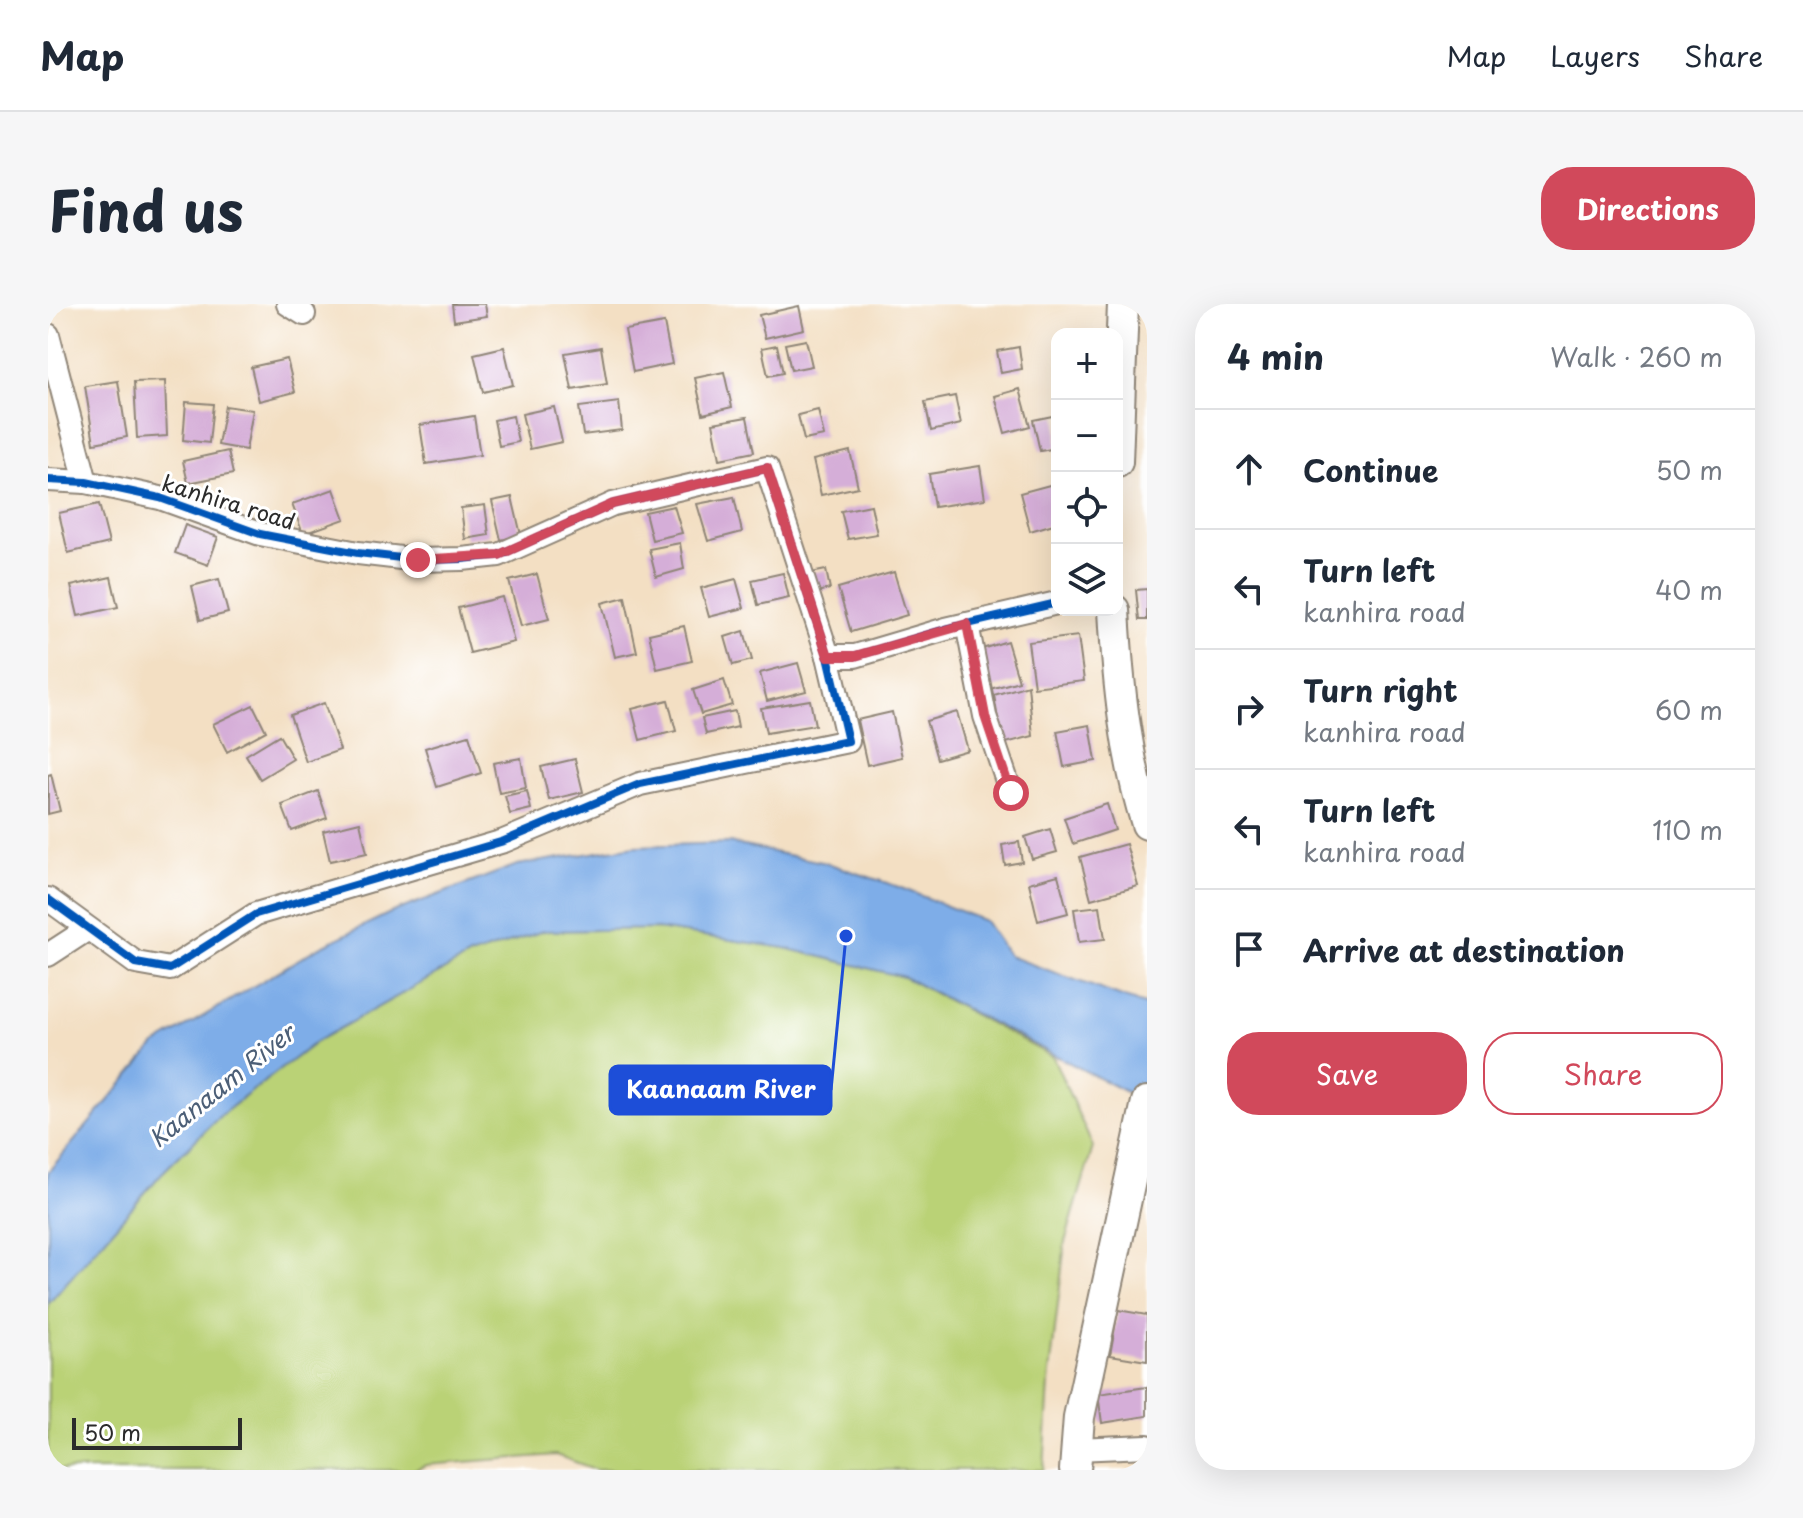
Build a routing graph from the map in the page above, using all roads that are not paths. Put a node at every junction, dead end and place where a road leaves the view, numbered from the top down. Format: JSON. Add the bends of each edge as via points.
{"nodes":[{"id":1,"x":1123,"y":304,"type":"edge"},
{"id":2,"x":48,"y":335,"type":"edge"},
{"id":3,"x":1119,"y":400,"type":"edge"},
{"id":4,"x":48,"y":480,"type":"edge"},
{"id":5,"x":86,"y":482,"type":"junction"},
{"id":6,"x":1051,"y":604,"type":"edge"},
{"id":7,"x":1114,"y":616,"type":"edge"},
{"id":8,"x":967,"y":624,"type":"junction"},
{"id":9,"x":828,"y":656,"type":"junction"},
{"id":10,"x":1011,"y":793,"type":"dead end"},
{"id":11,"x":1147,"y":824,"type":"edge"},
{"id":12,"x":48,"y":899,"type":"edge"},
{"id":13,"x":88,"y":929,"type":"junction"},
{"id":14,"x":48,"y":955,"type":"edge"},
{"id":15,"x":1144,"y":1115,"type":"edge"},
{"id":16,"x":1147,"y":1446,"type":"edge"},
{"id":17,"x":1075,"y":1460,"type":"edge"}],
"edges":[{"from":1,"to":3,"type":"main road"},
{"from":2,"to":5,"type":"street"},
{"from":4,"to":5,"type":"street","name":"kanhira road"},
{"from":5,"to":9,"type":"street","name":"kanhira road","via":[[160,498],[260,534],[418,560],[499,555],[613,504],[767,468]]},
{"from":6,"to":8,"type":"street"},
{"from":7,"to":11,"type":"main road","via":[[1118,680],[1136,790]]},
{"from":8,"to":9,"type":"street","via":[[855,656]]},
{"from":8,"to":10,"type":"street","via":[[985,716]]},
{"from":9,"to":13,"type":"street","via":[[848,741],[640,784],[504,841],[256,914],[170,969],[136,963]]},
{"from":12,"to":13,"type":"street"},
{"from":13,"to":14,"type":"street"},
{"from":15,"to":17,"type":"main road","via":[[1079,1417]]},
{"from":16,"to":17,"type":"street"}]}
